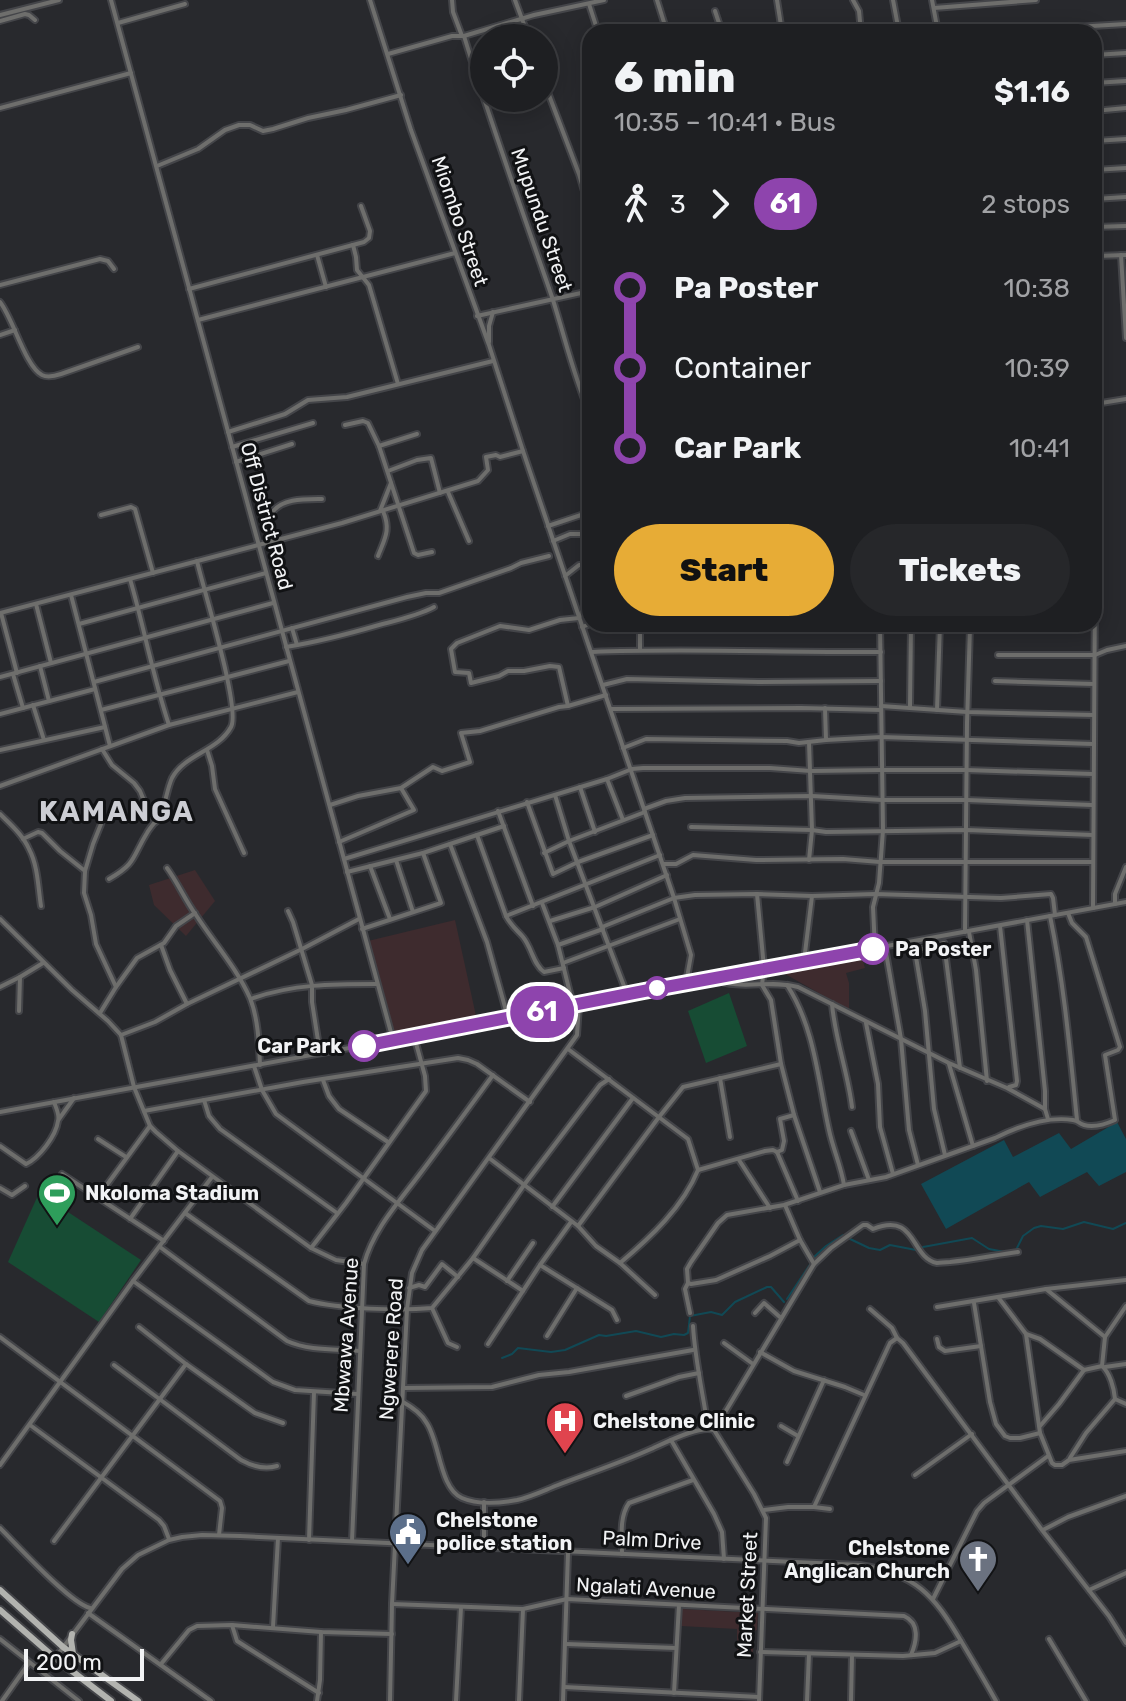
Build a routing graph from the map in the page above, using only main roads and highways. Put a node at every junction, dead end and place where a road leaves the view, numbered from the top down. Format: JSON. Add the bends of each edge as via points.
{"nodes":[{"id":1,"x":0,"y":1590,"type":"edge"},
{"id":2,"x":0,"y":1610,"type":"edge"},
{"id":3,"x":53,"y":1638,"type":"junction"},
{"id":4,"x":73,"y":1654,"type":"junction"},
{"id":5,"x":111,"y":1701,"type":"edge"},
{"id":6,"x":138,"y":1701,"type":"edge"}],
"edges":[{"from":1,"to":3,"type":"main road"},
{"from":2,"to":5,"type":"main road"},
{"from":3,"to":4,"type":"main road"},
{"from":3,"to":4,"type":"main road","via":[[72,1634]]},
{"from":4,"to":6,"type":"main road"}]}
